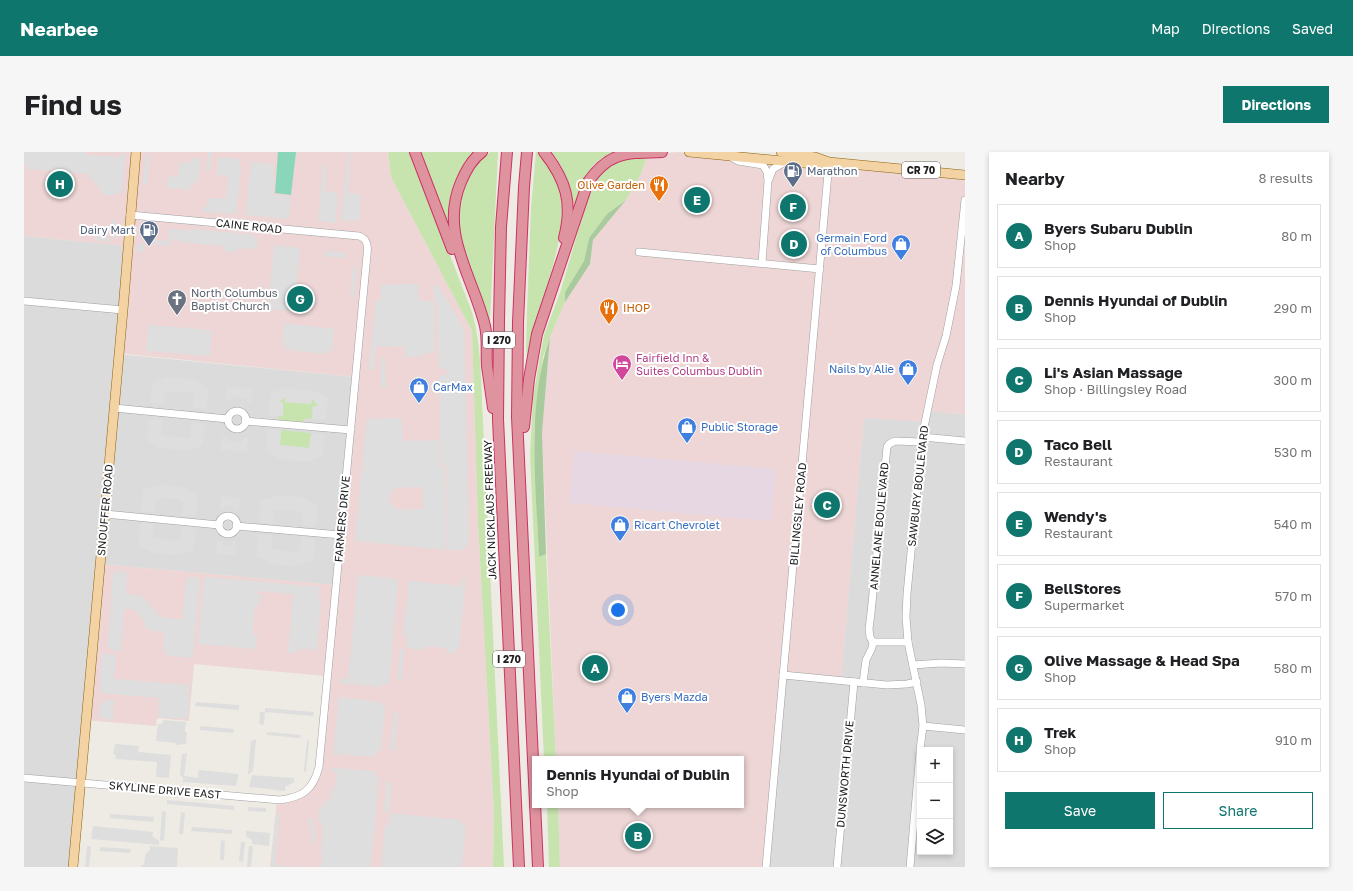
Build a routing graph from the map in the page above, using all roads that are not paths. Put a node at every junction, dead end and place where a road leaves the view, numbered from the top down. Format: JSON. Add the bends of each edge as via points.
{"nodes":[{"id":1,"x":136,"y":152,"type":"edge"},
{"id":2,"x":415,"y":152,"type":"edge"},
{"id":3,"x":482,"y":152,"type":"edge"},
{"id":4,"x":507,"y":152,"type":"edge"},
{"id":5,"x":527,"y":152,"type":"edge"},
{"id":6,"x":544,"y":152,"type":"edge"},
{"id":7,"x":662,"y":152,"type":"edge"},
{"id":8,"x":689,"y":152,"type":"edge"},
{"id":9,"x":781,"y":152,"type":"edge"},
{"id":10,"x":729,"y":156,"type":"junction"},
{"id":11,"x":785,"y":162,"type":"junction"},
{"id":12,"x":829,"y":162,"type":"junction"},
{"id":13,"x":965,"y":175,"type":"edge"},
{"id":14,"x":768,"y":179,"type":"junction"},
{"id":15,"x":965,"y":200,"type":"edge"},
{"id":16,"x":130,"y":215,"type":"junction"},
{"id":17,"x":366,"y":240,"type":"joint"},
{"id":18,"x":639,"y":252,"type":"dead end"},
{"id":19,"x":762,"y":263,"type":"junction"},
{"id":20,"x":820,"y":269,"type":"junction"},
{"id":21,"x":552,"y":289,"type":"junction"},
{"id":22,"x":476,"y":300,"type":"junction"},
{"id":23,"x":24,"y":301,"type":"edge"},
{"id":24,"x":123,"y":310,"type":"junction"},
{"id":25,"x":114,"y":408,"type":"junction"},
{"id":26,"x":228,"y":419,"type":"junction"},
{"id":27,"x":245,"y":421,"type":"junction"},
{"id":28,"x":351,"y":430,"type":"junction"},
{"id":29,"x":921,"y":439,"type":"junction"},
{"id":30,"x":965,"y":441,"type":"edge"},
{"id":31,"x":499,"y":452,"type":"junction"},
{"id":32,"x":105,"y":514,"type":"junction"},
{"id":33,"x":521,"y":519,"type":"junction"},
{"id":34,"x":219,"y":525,"type":"junction"},
{"id":35,"x":236,"y":526,"type":"junction"},
{"id":36,"x":341,"y":535,"type":"junction"},
{"id":37,"x":873,"y":642,"type":"junction"},
{"id":38,"x":908,"y":642,"type":"junction"},
{"id":39,"x":965,"y":664,"type":"edge"},
{"id":40,"x":913,"y":665,"type":"junction"},
{"id":41,"x":783,"y":675,"type":"junction"},
{"id":42,"x":854,"y":682,"type":"junction"},
{"id":43,"x":917,"y":682,"type":"junction"},
{"id":44,"x":864,"y":683,"type":"junction"},
{"id":45,"x":923,"y":726,"type":"junction"},
{"id":46,"x":965,"y":730,"type":"edge"},
{"id":47,"x":920,"y":747,"type":"edge"},
{"id":48,"x":533,"y":756,"type":"edge"},
{"id":49,"x":24,"y":778,"type":"edge"},
{"id":50,"x":81,"y":783,"type":"junction"},
{"id":51,"x":917,"y":783,"type":"edge"},
{"id":52,"x":304,"y":792,"type":"joint"},
{"id":53,"x":535,"y":808,"type":"edge"},
{"id":54,"x":73,"y":867,"type":"edge"},
{"id":55,"x":519,"y":867,"type":"edge"},
{"id":56,"x":538,"y":867,"type":"edge"},
{"id":57,"x":766,"y":867,"type":"edge"},
{"id":58,"x":837,"y":867,"type":"edge"},
{"id":59,"x":910,"y":867,"type":"edge"}],
"edges":[{"from":1,"to":16,"type":"main road","name":"SNOUFFER ROAD"},
{"from":2,"to":22,"type":"highway","via":[[464,280]]},
{"from":3,"to":22,"type":"highway","via":[[470,164],[464,175],[454,203],[453,218],[455,237]]},
{"from":4,"to":31,"type":"highway","name":"JACK NICKLAUS FREEWAY","number":"I 270","via":[[499,304]]},
{"from":5,"to":33,"type":"highway","number":"I 270","via":[[518,323],[517,417]]},
{"from":6,"to":21,"type":"highway","via":[[563,181],[568,214]]},
{"from":7,"to":21,"type":"highway","via":[[615,155],[596,169],[588,182]]},
{"from":8,"to":10,"type":"main road","number":"CR 70"},
{"from":9,"to":12,"type":"main road","number":"CR 70","via":[[815,157]]},
{"from":10,"to":11,"type":"main road","number":"CR 70"},
{"from":10,"to":14,"type":"street","via":[[738,161],[763,166]]},
{"from":11,"to":12,"type":"main road","number":"CR 70"},
{"from":11,"to":14,"type":"street","via":[[773,169]]},
{"from":12,"to":13,"type":"main road","number":"CR 70"},
{"from":12,"to":20,"type":"street","name":"BILLINGSLEY ROAD"},
{"from":14,"to":19,"type":"street"},
{"from":15,"to":29,"type":"street","name":"SAWBURY BOULEVARD","via":[[957,280]]},
{"from":16,"to":17,"type":"street","name":"CAINE ROAD","via":[[359,236]]},
{"from":16,"to":24,"type":"main road","name":"SNOUFFER ROAD"},
{"from":17,"to":28,"type":"street","name":"FARMERS DRIVE","via":[[368,255]]},
{"from":18,"to":19,"type":"street"},
{"from":19,"to":20,"type":"street"},
{"from":20,"to":41,"type":"street","name":"BILLINGSLEY ROAD"},
{"from":21,"to":33,"type":"highway","via":[[538,334],[524,415]]},
{"from":22,"to":31,"type":"highway","via":[[485,326],[487,366]]},
{"from":23,"to":24,"type":"street"},
{"from":24,"to":25,"type":"main road","name":"SNOUFFER ROAD"},
{"from":25,"to":26,"type":"street"},
{"from":25,"to":32,"type":"main road","name":"SNOUFFER ROAD"},
{"from":26,"to":27,"type":"street","via":[[231,426],[236,428],[241,427]]},
{"from":26,"to":27,"type":"street","via":[[231,413],[238,411],[243,414]]},
{"from":27,"to":28,"type":"street"},
{"from":28,"to":36,"type":"street","name":"FARMERS DRIVE"},
{"from":29,"to":30,"type":"street","name":"ANNELANE BOULEVARD"},
{"from":29,"to":37,"type":"street","name":"ANNELANE BOULEVARD","via":[[896,440],[887,447],[869,629]]},
{"from":29,"to":38,"type":"street","name":"SAWBURY BOULEVARD","via":[[907,594]]},
{"from":31,"to":55,"type":"highway","name":"JACK NICKLAUS FREEWAY","number":"I 270"},
{"from":32,"to":34,"type":"street"},
{"from":32,"to":50,"type":"main road","name":"SNOUFFER ROAD"},
{"from":33,"to":48,"type":"highway","number":"I 270"},
{"from":34,"to":35,"type":"street","via":[[220,530],[227,534],[234,531]]},
{"from":34,"to":35,"type":"street","via":[[222,518],[229,516]]},
{"from":35,"to":36,"type":"street"},
{"from":36,"to":52,"type":"street","name":"FARMERS DRIVE","via":[[319,767],[312,785]]},
{"from":37,"to":38,"type":"street"},
{"from":37,"to":44,"type":"street","via":[[866,660]]},
{"from":38,"to":40,"type":"street","name":"SAWBURY BOULEVARD"},
{"from":39,"to":40,"type":"street","via":[[941,662]]},
{"from":40,"to":43,"type":"street","name":"SAWBURY BOULEVARD"},
{"from":41,"to":42,"type":"street"},
{"from":41,"to":57,"type":"street","name":"BILLINGSLEY ROAD"},
{"from":42,"to":44,"type":"street"},
{"from":42,"to":58,"type":"street","name":"DUNSWORTH DRIVE"},
{"from":43,"to":44,"type":"street","via":[[887,685]]},
{"from":43,"to":45,"type":"street","name":"SAWBURY BOULEVARD"},
{"from":45,"to":46,"type":"street"},
{"from":45,"to":47,"type":"street","name":"SAWBURY BOULEVARD"},
{"from":49,"to":50,"type":"street","name":"SKYLINE DRIVE EAST"},
{"from":50,"to":52,"type":"street","name":"SKYLINE DRIVE EAST","via":[[280,800],[293,798]]},
{"from":50,"to":54,"type":"main road","name":"SNOUFFER ROAD"},
{"from":51,"to":59,"type":"street","name":"SAWBURY BOULEVARD"},
{"from":53,"to":56,"type":"highway","number":"I 270"}]}
